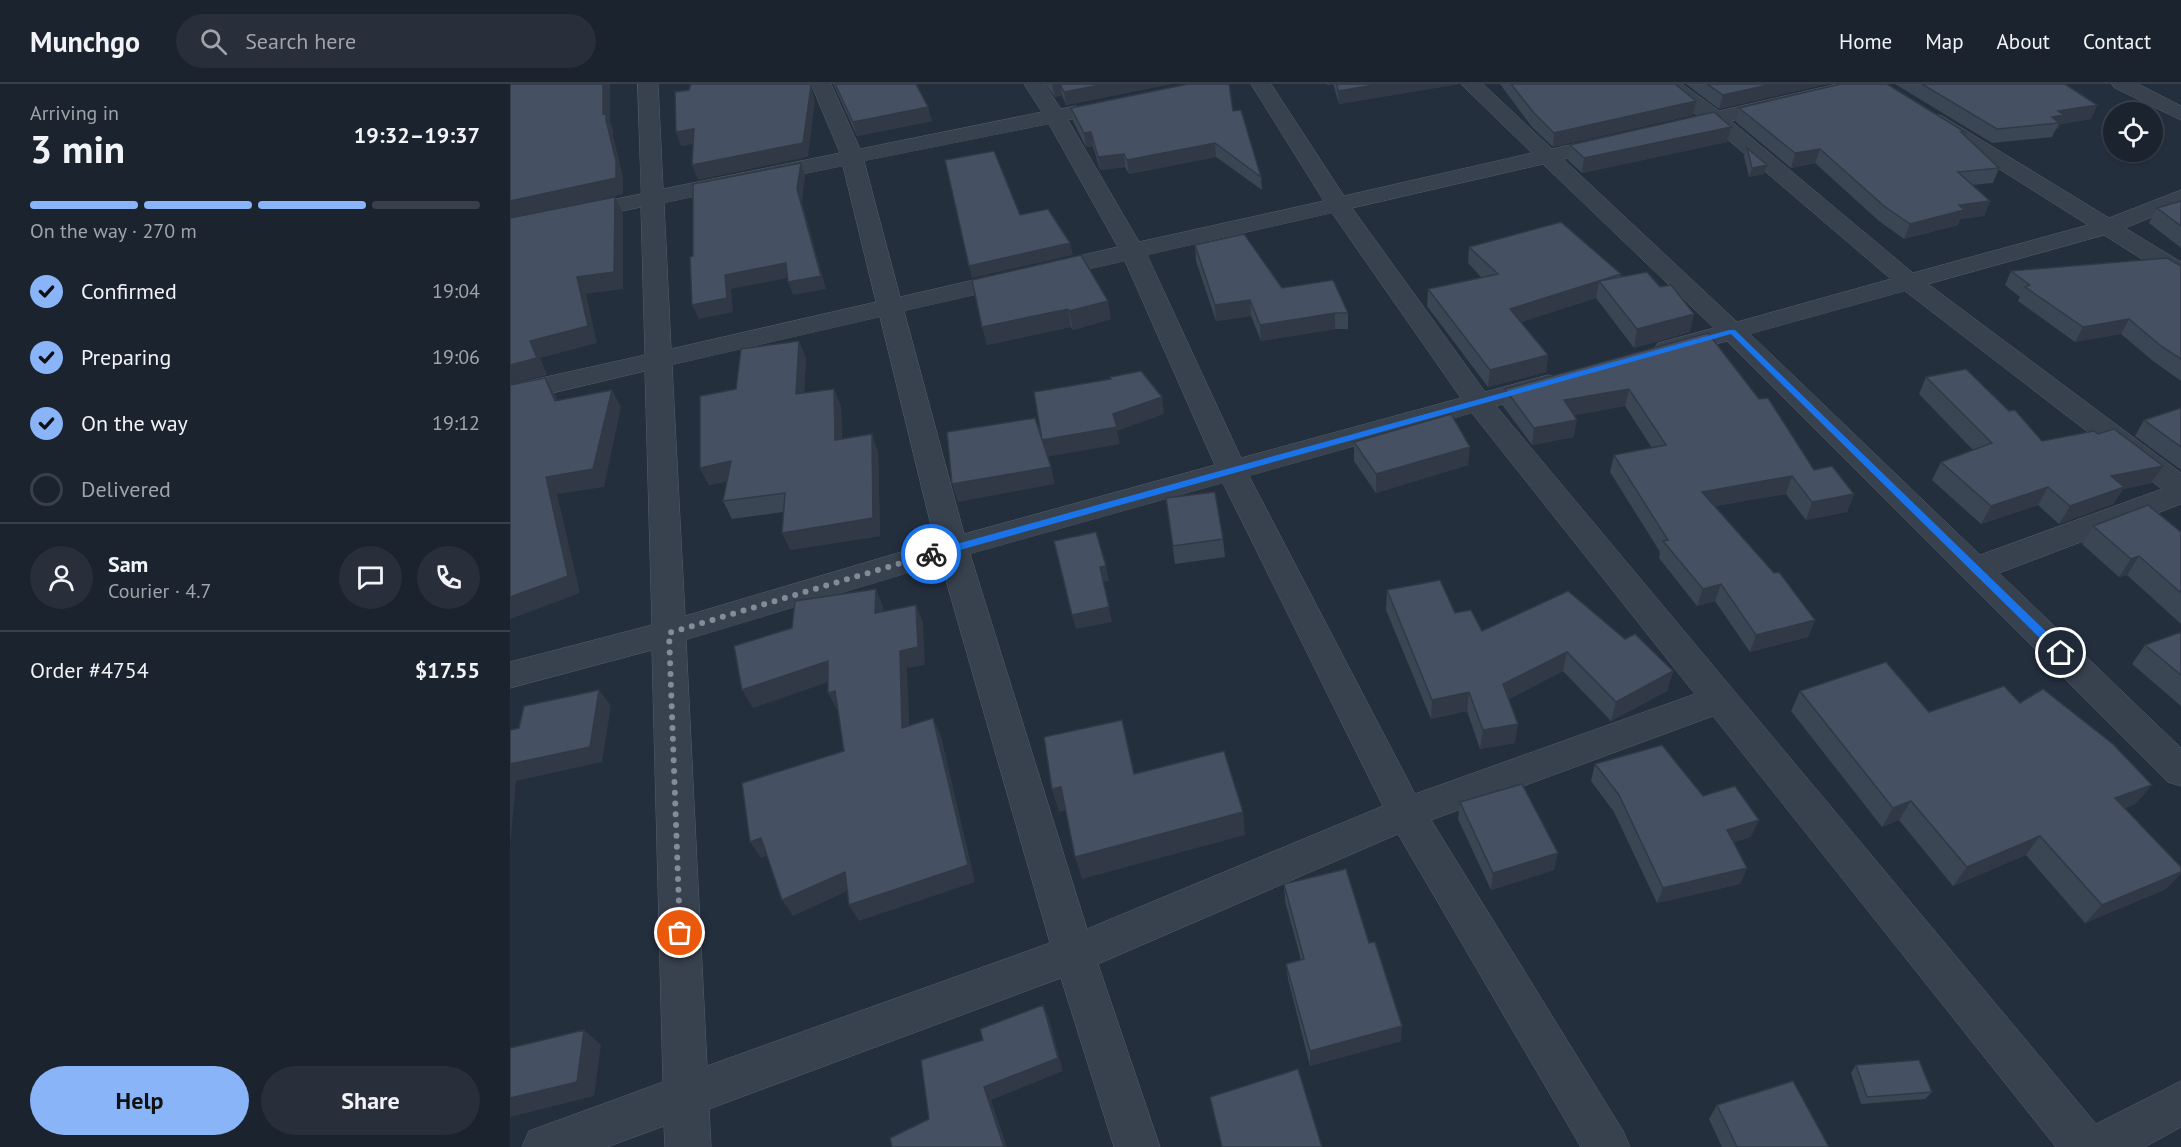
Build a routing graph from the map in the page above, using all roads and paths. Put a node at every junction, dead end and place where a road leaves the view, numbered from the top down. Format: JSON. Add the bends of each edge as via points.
{"nodes":[{"id":1,"x":648,"y":84,"type":"edge"},
{"id":2,"x":821,"y":84,"type":"edge"},
{"id":3,"x":1034,"y":84,"type":"edge"},
{"id":4,"x":1261,"y":84,"type":"edge"},
{"id":5,"x":1471,"y":84,"type":"edge"},
{"id":6,"x":1669,"y":84,"type":"edge"},
{"id":7,"x":1864,"y":84,"type":"edge"},
{"id":8,"x":2122,"y":84,"type":"edge"},
{"id":9,"x":1100,"y":107,"type":"edge"},
{"id":10,"x":1917,"y":109,"type":"edge"},
{"id":11,"x":2181,"y":114,"type":"edge"},
{"id":12,"x":1055,"y":116,"type":"junction"},
{"id":13,"x":1714,"y":118,"type":"junction"},
{"id":14,"x":1547,"y":156,"type":"junction"},
{"id":15,"x":852,"y":158,"type":"junction"},
{"id":16,"x":2181,"y":197,"type":"edge"},
{"id":17,"x":652,"y":198,"type":"junction"},
{"id":18,"x":1338,"y":205,"type":"junction"},
{"id":19,"x":510,"y":227,"type":"edge"},
{"id":20,"x":2107,"y":227,"type":"junction"},
{"id":21,"x":1133,"y":252,"type":"junction"},
{"id":22,"x":2181,"y":273,"type":"edge"},
{"id":23,"x":1909,"y":282,"type":"junction"},
{"id":24,"x":890,"y":307,"type":"junction"},
{"id":25,"x":1732,"y":331,"type":"junction"},
{"id":26,"x":1644,"y":356,"type":"edge"},
{"id":27,"x":658,"y":360,"type":"junction"},
{"id":28,"x":1577,"y":374,"type":"edge"},
{"id":29,"x":510,"y":394,"type":"edge"},
{"id":30,"x":1478,"y":402,"type":"junction"},
{"id":31,"x":1232,"y":471,"type":"junction"},
{"id":32,"x":2181,"y":488,"type":"edge"},
{"id":33,"x":2181,"y":493,"type":"edge"},
{"id":34,"x":952,"y":548,"type":"junction"},
{"id":35,"x":1976,"y":569,"type":"junction"},
{"id":36,"x":669,"y":633,"type":"junction"},
{"id":37,"x":510,"y":675,"type":"edge"},
{"id":38,"x":1720,"y":699,"type":"junction"},
{"id":39,"x":2181,"y":771,"type":"edge"},
{"id":40,"x":1406,"y":813,"type":"junction"},
{"id":41,"x":1074,"y":954,"type":"junction"},
{"id":42,"x":686,"y":1095,"type":"junction"},
{"id":43,"x":2181,"y":1103,"type":"edge"},
{"id":44,"x":544,"y":1147,"type":"edge"},
{"id":45,"x":688,"y":1147,"type":"edge"},
{"id":46,"x":1137,"y":1147,"type":"edge"},
{"id":47,"x":1607,"y":1147,"type":"edge"},
{"id":48,"x":2085,"y":1147,"type":"edge"},
{"id":49,"x":2099,"y":1147,"type":"edge"}],
"edges":[{"from":1,"to":17,"type":"street"},
{"from":2,"to":15,"type":"street"},
{"from":3,"to":12,"type":"street"},
{"from":4,"to":18,"type":"street"},
{"from":5,"to":14,"type":"street"},
{"from":6,"to":13,"type":"street"},
{"from":7,"to":13,"type":"street"},
{"from":8,"to":11,"type":"street"},
{"from":9,"to":12,"type":"street"},
{"from":10,"to":20,"type":"street"},
{"from":12,"to":15,"type":"street"},
{"from":12,"to":21,"type":"street"},
{"from":13,"to":14,"type":"street"},
{"from":13,"to":23,"type":"street"},
{"from":14,"to":18,"type":"street"},
{"from":14,"to":25,"type":"street"},
{"from":15,"to":17,"type":"street"},
{"from":15,"to":24,"type":"street"},
{"from":16,"to":20,"type":"street"},
{"from":17,"to":19,"type":"street"},
{"from":17,"to":27,"type":"street"},
{"from":18,"to":21,"type":"street"},
{"from":18,"to":30,"type":"street"},
{"from":20,"to":22,"type":"street"},
{"from":20,"to":23,"type":"street"},
{"from":21,"to":24,"type":"street"},
{"from":21,"to":31,"type":"street"},
{"from":23,"to":25,"type":"street"},
{"from":23,"to":32,"type":"street"},
{"from":24,"to":27,"type":"street"},
{"from":24,"to":34,"type":"street"},
{"from":25,"to":26,"type":"street"},
{"from":25,"to":35,"type":"street"},
{"from":27,"to":29,"type":"street"},
{"from":27,"to":36,"type":"street"},
{"from":28,"to":30,"type":"street"},
{"from":30,"to":31,"type":"street"},
{"from":30,"to":38,"type":"street"},
{"from":31,"to":34,"type":"street"},
{"from":31,"to":40,"type":"street"},
{"from":33,"to":35,"type":"street"},
{"from":34,"to":36,"type":"street"},
{"from":34,"to":41,"type":"street"},
{"from":35,"to":39,"type":"street"},
{"from":36,"to":37,"type":"street"},
{"from":36,"to":42,"type":"street"},
{"from":38,"to":40,"type":"street"},
{"from":38,"to":48,"type":"street"},
{"from":40,"to":41,"type":"street"},
{"from":40,"to":47,"type":"street"},
{"from":41,"to":42,"type":"street"},
{"from":41,"to":46,"type":"street"},
{"from":42,"to":44,"type":"street"},
{"from":42,"to":45,"type":"street"},
{"from":43,"to":49,"type":"street"}]}
